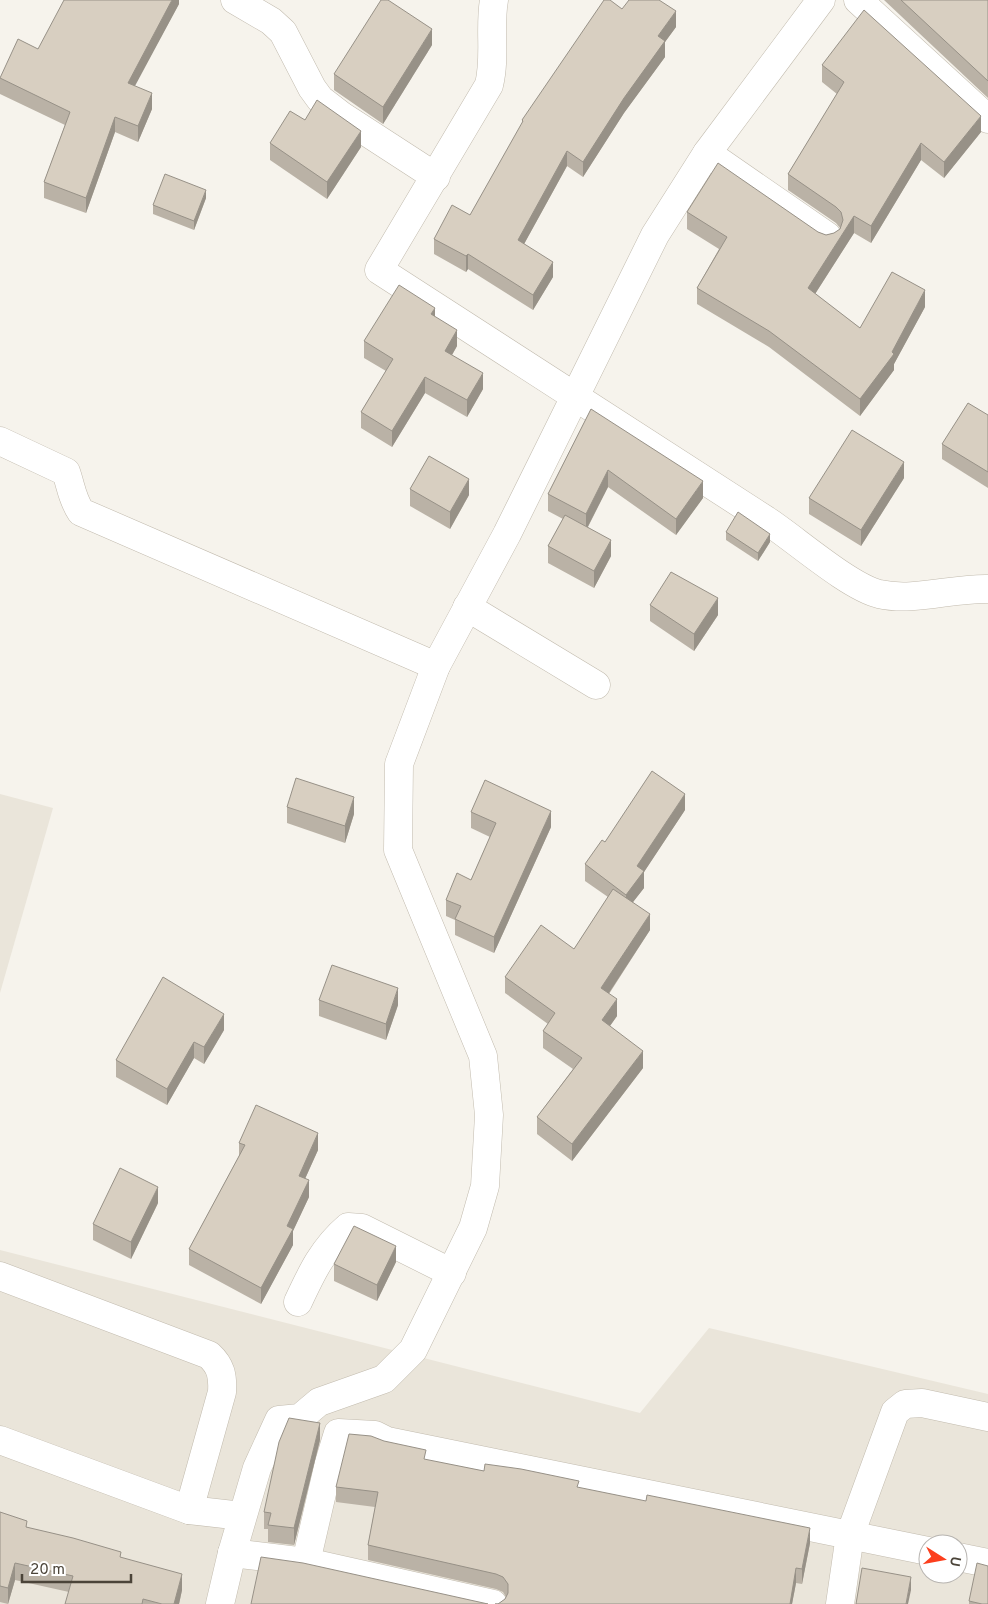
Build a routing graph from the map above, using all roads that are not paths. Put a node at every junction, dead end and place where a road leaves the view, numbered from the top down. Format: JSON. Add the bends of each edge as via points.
{"nodes":[{"id":1,"x":235,"y":0,"type":"edge"},
{"id":2,"x":494,"y":0,"type":"edge"},
{"id":3,"x":858,"y":0,"type":"edge"},
{"id":4,"x":813,"y":4,"type":"edge"},
{"id":5,"x":988,"y":120,"type":"edge"},
{"id":6,"x":707,"y":153,"type":"junction"},
{"id":7,"x":436,"y":177,"type":"junction"},
{"id":8,"x":827,"y":236,"type":"edge"},
{"id":9,"x":573,"y":396,"type":"junction"},
{"id":10,"x":0,"y":441,"type":"edge"},
{"id":11,"x":988,"y":588,"type":"edge"},
{"id":12,"x":467,"y":607,"type":"junction"},
{"id":13,"x":436,"y":666,"type":"junction"},
{"id":14,"x":596,"y":685,"type":"dead end"},
{"id":15,"x":452,"y":1273,"type":"junction"},
{"id":16,"x":0,"y":1276,"type":"edge"},
{"id":17,"x":298,"y":1302,"type":"dead end"},
{"id":18,"x":988,"y":1417,"type":"edge"},
{"id":19,"x":0,"y":1440,"type":"edge"},
{"id":20,"x":190,"y":1510,"type":"junction"},
{"id":21,"x":242,"y":1516,"type":"junction"},
{"id":22,"x":850,"y":1535,"type":"junction"},
{"id":23,"x":918,"y":1549,"type":"edge"},
{"id":24,"x":232,"y":1553,"type":"junction"},
{"id":25,"x":968,"y":1559,"type":"edge"},
{"id":26,"x":306,"y":1562,"type":"junction"},
{"id":27,"x":988,"y":1563,"type":"edge"},
{"id":28,"x":220,"y":1604,"type":"edge"},
{"id":29,"x":493,"y":1604,"type":"edge"},
{"id":30,"x":840,"y":1604,"type":"edge"}],
"edges":[{"from":1,"to":7,"type":"street","via":[[283,32],[320,99]]},
{"from":2,"to":7,"type":"street","via":[[491,33],[493,70],[488,85]]},
{"from":3,"to":5,"type":"street"},
{"from":4,"to":6,"type":"street"},
{"from":6,"to":8,"type":"street"},
{"from":6,"to":9,"type":"street","via":[[655,235]]},
{"from":7,"to":9,"type":"street","via":[[380,270]]},
{"from":9,"to":11,"type":"street","via":[[849,578],[878,593],[906,597]]},
{"from":9,"to":12,"type":"street","via":[[507,534]]},
{"from":10,"to":13,"type":"street","via":[[66,472],[72,486],[73,501],[81,512]]},
{"from":12,"to":13,"type":"street"},
{"from":12,"to":14,"type":"street"},
{"from":13,"to":15,"type":"street","via":[[399,764],[398,850],[483,1056],[489,1115],[485,1186],[473,1228]]},
{"from":15,"to":17,"type":"street","via":[[362,1228],[348,1227],[318,1260]]},
{"from":15,"to":21,"type":"street","via":[[413,1350],[384,1379],[319,1402],[300,1418],[279,1420],[256,1468]]},
{"from":16,"to":20,"type":"street","via":[[208,1355],[216,1361],[223,1378],[222,1392]]},
{"from":18,"to":22,"type":"street","via":[[922,1403],[905,1404],[895,1412]]},
{"from":19,"to":20,"type":"street"},
{"from":20,"to":21,"type":"street"},
{"from":21,"to":24,"type":"street"},
{"from":22,"to":23,"type":"street"},
{"from":22,"to":26,"type":"street","via":[[387,1441],[376,1435],[338,1433]]},
{"from":22,"to":30,"type":"street"},
{"from":24,"to":26,"type":"street"},
{"from":24,"to":28,"type":"street"},
{"from":25,"to":27,"type":"street"},
{"from":26,"to":29,"type":"street"}]}
